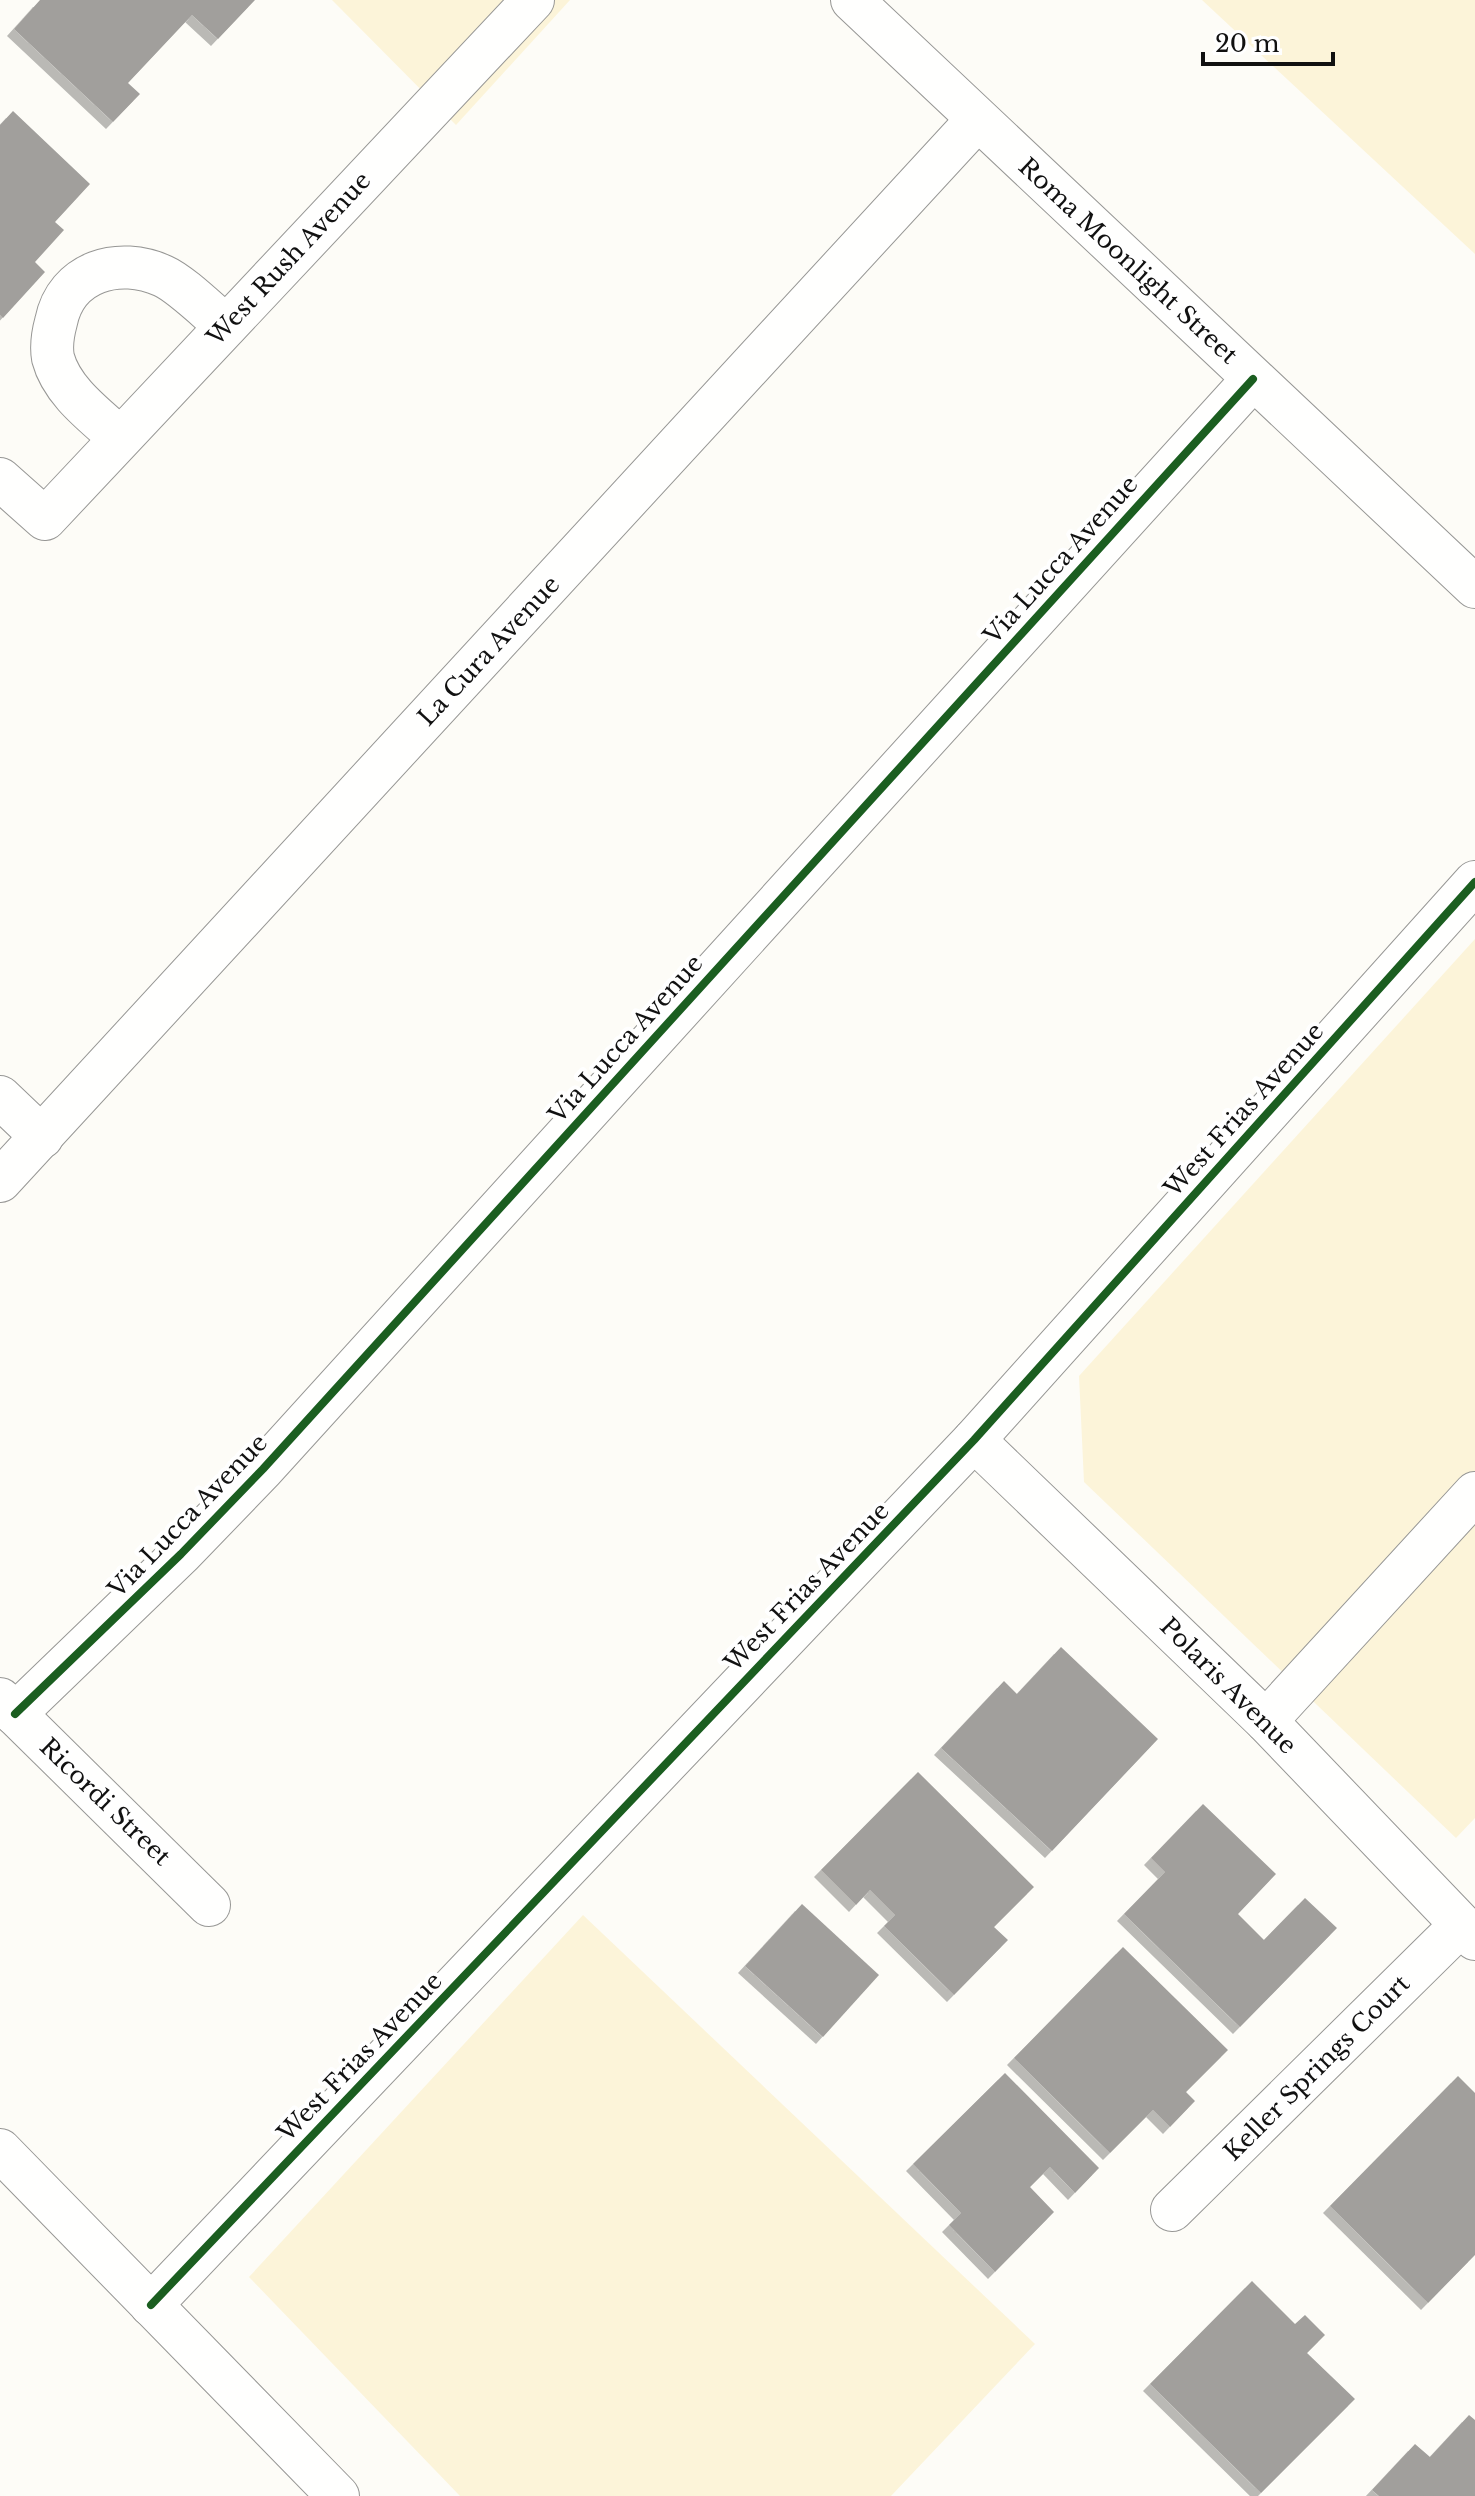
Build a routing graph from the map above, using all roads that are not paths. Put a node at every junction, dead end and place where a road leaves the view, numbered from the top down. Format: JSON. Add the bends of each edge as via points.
{"nodes":[{"id":1,"x":533,"y":0,"type":"edge"},
{"id":2,"x":852,"y":0,"type":"edge"},
{"id":3,"x":977,"y":120,"type":"junction"},
{"id":4,"x":226,"y":326,"type":"junction"},
{"id":5,"x":1253,"y":379,"type":"junction"},
{"id":6,"x":120,"y":438,"type":"junction"},
{"id":7,"x":0,"y":479,"type":"edge"},
{"id":8,"x":1475,"y":587,"type":"edge"},
{"id":9,"x":1475,"y":882,"type":"edge"},
{"id":10,"x":0,"y":1097,"type":"edge"},
{"id":11,"x":42,"y":1137,"type":"junction"},
{"id":12,"x":0,"y":1181,"type":"edge"},
{"id":13,"x":974,"y":1440,"type":"junction"},
{"id":14,"x":1475,"y":1493,"type":"edge"},
{"id":15,"x":8,"y":1707,"type":"edge"},
{"id":16,"x":1266,"y":1721,"type":"junction"},
{"id":17,"x":209,"y":1905,"type":"dead end"},
{"id":18,"x":1468,"y":1932,"type":"edge"},
{"id":19,"x":0,"y":2150,"type":"edge"},
{"id":20,"x":1172,"y":2210,"type":"dead end"},
{"id":21,"x":151,"y":2305,"type":"junction"},
{"id":22,"x":338,"y":2496,"type":"edge"}],
"edges":[{"from":1,"to":4,"type":"street","name":"West Rush Avenue"},
{"from":2,"to":3,"type":"street","name":"Roma Moonlight Street"},
{"from":3,"to":5,"type":"street","name":"Roma Moonlight Street"},
{"from":3,"to":11,"type":"street","name":"La Cura Avenue"},
{"from":4,"to":6,"type":"street","name":"West Rush Avenue"},
{"from":4,"to":6,"type":"street","via":[[165,276],[129,265],[99,271],[75,285],[58,308],[53,357],[72,392]]},
{"from":5,"to":8,"type":"street","name":"Roma Moonlight Street"},
{"from":5,"to":15,"type":"street","name":"Via Lucca Avenue","via":[[263,1469],[181,1554]]},
{"from":6,"to":7,"type":"street","name":"West Rush Avenue","via":[[45,519]]},
{"from":9,"to":13,"type":"street","name":"West Frias Avenue"},
{"from":10,"to":11,"type":"street"},
{"from":11,"to":12,"type":"street","name":"La Cura Avenue"},
{"from":13,"to":16,"type":"street","name":"Polaris Avenue"},
{"from":13,"to":21,"type":"street","name":"West Frias Avenue"},
{"from":14,"to":16,"type":"street"},
{"from":15,"to":17,"type":"street","name":"Ricordi Street"},
{"from":16,"to":18,"type":"street","name":"Polaris Avenue"},
{"from":18,"to":20,"type":"street","name":"Keller Springs Court"},
{"from":19,"to":21,"type":"street"},
{"from":21,"to":22,"type":"street"}]}
